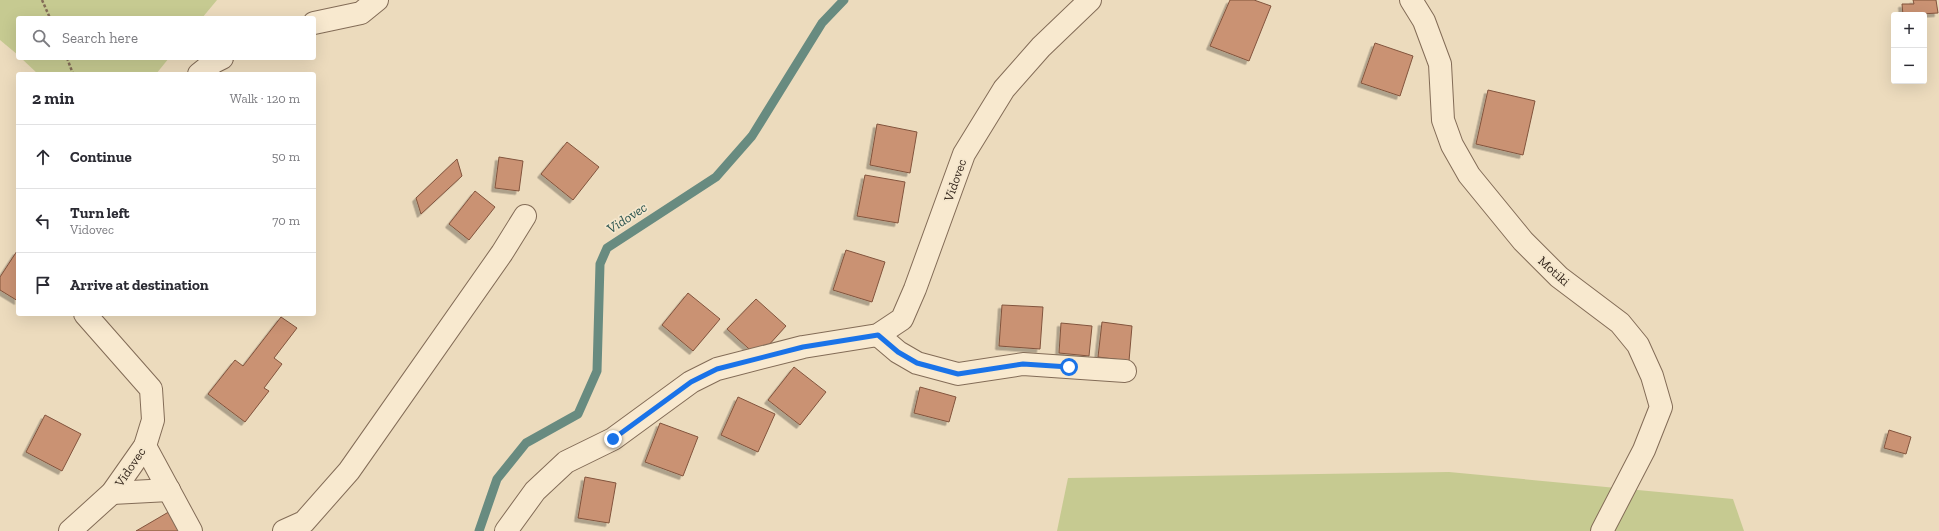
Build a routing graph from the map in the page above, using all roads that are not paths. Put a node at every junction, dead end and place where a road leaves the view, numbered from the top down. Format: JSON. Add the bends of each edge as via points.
{"nodes":[{"id":1,"x":377,"y":0,"type":"edge"},
{"id":2,"x":1090,"y":0,"type":"edge"},
{"id":3,"x":1411,"y":0,"type":"edge"},
{"id":4,"x":316,"y":23,"type":"edge"},
{"id":5,"x":218,"y":60,"type":"edge"},
{"id":6,"x":202,"y":72,"type":"edge"},
{"id":7,"x":525,"y":216,"type":"dead end"},
{"id":8,"x":87,"y":316,"type":"edge"},
{"id":9,"x":878,"y":335,"type":"junction"},
{"id":10,"x":1125,"y":371,"type":"dead end"},
{"id":11,"x":145,"y":446,"type":"junction"},
{"id":12,"x":169,"y":490,"type":"junction"},
{"id":13,"x":112,"y":493,"type":"junction"},
{"id":14,"x":70,"y":531,"type":"edge"},
{"id":15,"x":191,"y":531,"type":"edge"},
{"id":16,"x":284,"y":531,"type":"edge"},
{"id":17,"x":506,"y":531,"type":"edge"},
{"id":18,"x":1602,"y":531,"type":"edge"}],
"edges":[{"from":1,"to":4,"type":"street","via":[[361,13]]},
{"from":2,"to":9,"type":"street","name":"Vidovec","via":[[1041,47],[1004,89],[964,154],[902,319]]},
{"from":3,"to":18,"type":"street","name":"Motiki","via":[[1424,21],[1440,64],[1443,120],[1452,145],[1469,175],[1523,241],[1554,272],[1620,324],[1638,345],[1652,376],[1661,407],[1644,450]]},
{"from":5,"to":6,"type":"street"},
{"from":7,"to":16,"type":"street","via":[[502,253],[349,471],[304,522]]},
{"from":8,"to":11,"type":"street","name":"Vidovec","via":[[151,389],[153,420]]},
{"from":9,"to":10,"type":"street","via":[[898,352],[917,363],[958,374],[1023,364]]},
{"from":9,"to":17,"type":"street","name":"Vidovec","via":[[796,349],[717,369],[691,382],[613,439],[566,462],[535,491]]},
{"from":11,"to":12,"type":"street"},
{"from":11,"to":13,"type":"street","name":"Vidovec"},
{"from":12,"to":13,"type":"street"},
{"from":12,"to":15,"type":"street"},
{"from":13,"to":14,"type":"street","name":"Vidovec"}]}
